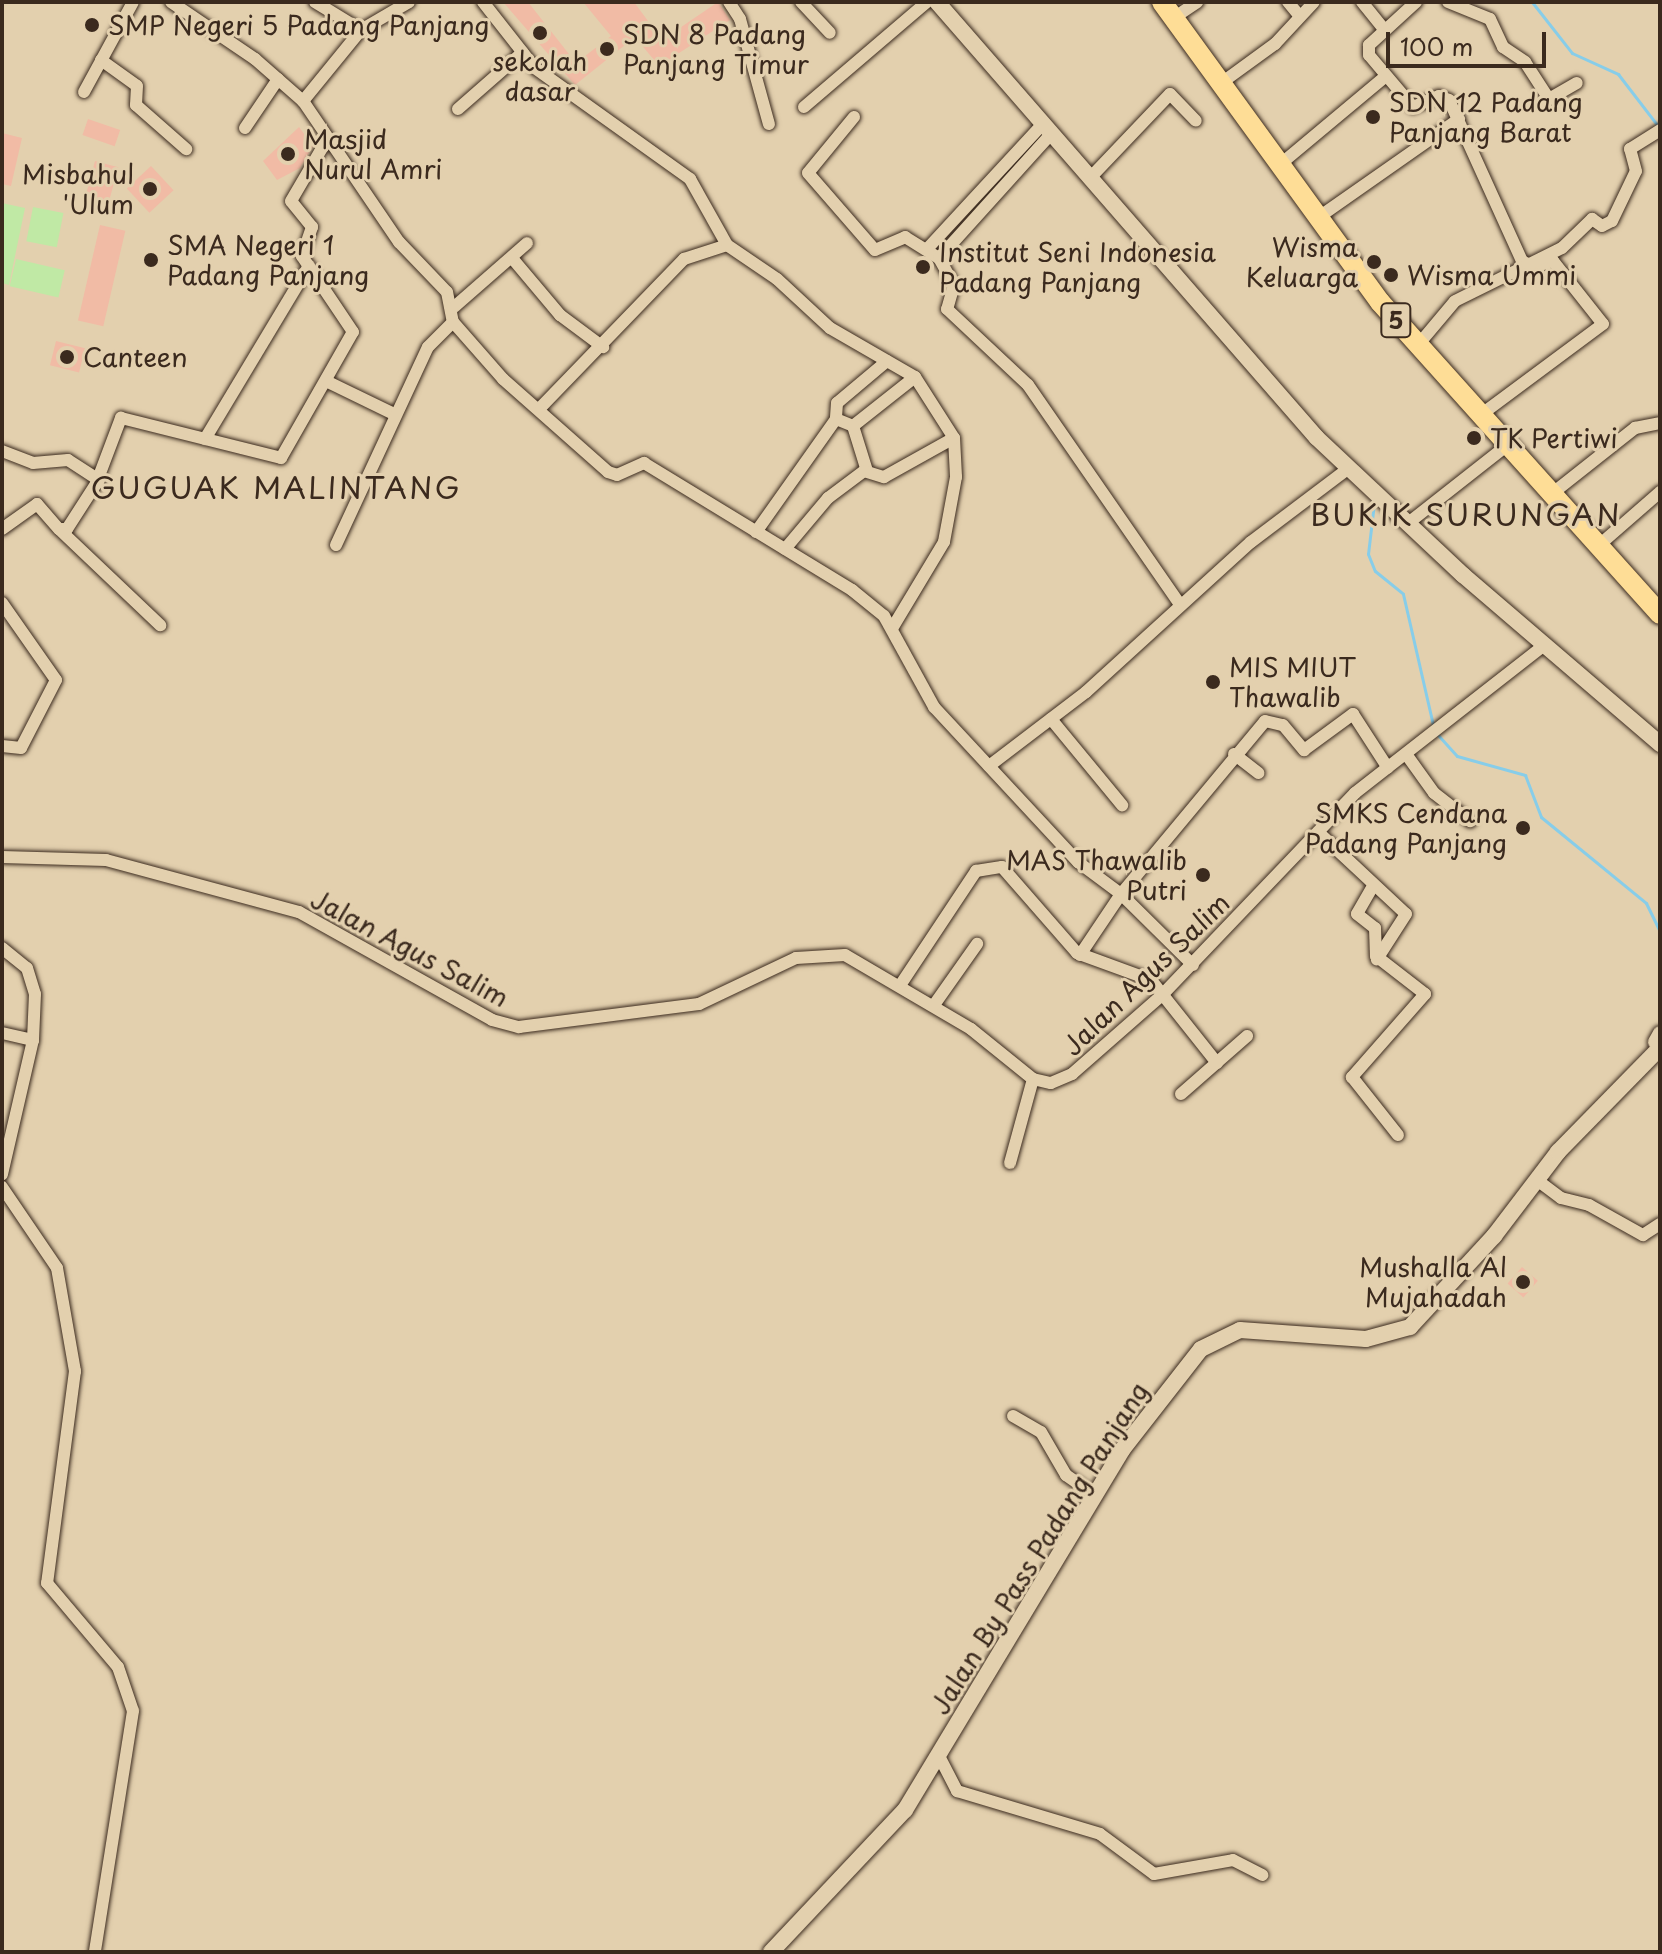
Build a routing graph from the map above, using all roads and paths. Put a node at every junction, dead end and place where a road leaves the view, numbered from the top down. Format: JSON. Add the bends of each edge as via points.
{"nodes":[{"id":1,"x":133,"y":2,"type":"edge"},
{"id":2,"x":171,"y":2,"type":"edge"},
{"id":3,"x":315,"y":2,"type":"edge"},
{"id":4,"x":409,"y":2,"type":"edge"},
{"id":5,"x":483,"y":2,"type":"edge"},
{"id":6,"x":729,"y":2,"type":"edge"},
{"id":7,"x":801,"y":2,"type":"edge"},
{"id":8,"x":927,"y":2,"type":"edge"},
{"id":9,"x":937,"y":2,"type":"edge"},
{"id":10,"x":1197,"y":2,"type":"edge"},
{"id":11,"x":1288,"y":2,"type":"edge"},
{"id":12,"x":1314,"y":2,"type":"edge"},
{"id":13,"x":1362,"y":2,"type":"edge"},
{"id":14,"x":1416,"y":2,"type":"edge"},
{"id":15,"x":1448,"y":2,"type":"edge"},
{"id":16,"x":1169,"y":10,"type":"edge"},
{"id":17,"x":1299,"y":15,"type":"junction"},
{"id":18,"x":1384,"y":29,"type":"junction"},
{"id":19,"x":361,"y":30,"type":"junction"},
{"id":20,"x":830,"y":33,"type":"dead end"},
{"id":21,"x":523,"y":52,"type":"junction"},
{"id":22,"x":101,"y":60,"type":"junction"},
{"id":23,"x":1386,"y":76,"type":"junction"},
{"id":24,"x":278,"y":79,"type":"junction"},
{"id":25,"x":1224,"y":81,"type":"junction"},
{"id":26,"x":1577,"y":83,"type":"dead end"},
{"id":27,"x":84,"y":92,"type":"dead end"},
{"id":28,"x":303,"y":101,"type":"junction"},
{"id":29,"x":804,"y":107,"type":"dead end"},
{"id":30,"x":458,"y":109,"type":"dead end"},
{"id":31,"x":854,"y":117,"type":"dead end"},
{"id":32,"x":1459,"y":119,"type":"junction"},
{"id":33,"x":1196,"y":121,"type":"dead end"},
{"id":34,"x":769,"y":124,"type":"dead end"},
{"id":35,"x":245,"y":128,"type":"dead end"},
{"id":36,"x":1660,"y":130,"type":"edge"},
{"id":37,"x":1046,"y":131,"type":"junction"},
{"id":38,"x":328,"y":138,"type":"junction"},
{"id":39,"x":186,"y":149,"type":"dead end"},
{"id":40,"x":1283,"y":162,"type":"junction"},
{"id":41,"x":1090,"y":178,"type":"junction"},
{"id":42,"x":1319,"y":217,"type":"junction"},
{"id":43,"x":527,"y":243,"type":"dead end"},
{"id":44,"x":727,"y":245,"type":"junction"},
{"id":45,"x":928,"y":248,"type":"junction"},
{"id":46,"x":512,"y":258,"type":"junction"},
{"id":47,"x":939,"y":258,"type":"junction"},
{"id":48,"x":1526,"y":264,"type":"junction"},
{"id":49,"x":309,"y":266,"type":"junction"},
{"id":50,"x":454,"y":307,"type":"junction"},
{"id":51,"x":453,"y":322,"type":"junction"},
{"id":52,"x":1418,"y":345,"type":"junction"},
{"id":53,"x":603,"y":347,"type":"junction"},
{"id":54,"x":887,"y":361,"type":"junction"},
{"id":55,"x":915,"y":377,"type":"junction"},
{"id":56,"x":328,"y":382,"type":"junction"},
{"id":57,"x":541,"y":407,"type":"junction"},
{"id":58,"x":394,"y":414,"type":"junction"},
{"id":59,"x":1479,"y":416,"type":"junction"},
{"id":60,"x":836,"y":419,"type":"junction"},
{"id":61,"x":1660,"y":423,"type":"edge"},
{"id":62,"x":853,"y":426,"type":"junction"},
{"id":63,"x":954,"y":438,"type":"junction"},
{"id":64,"x":205,"y":439,"type":"junction"},
{"id":65,"x":1505,"y":447,"type":"junction"},
{"id":66,"x":2,"y":451,"type":"edge"},
{"id":67,"x":1349,"y":468,"type":"junction"},
{"id":68,"x":867,"y":471,"type":"junction"},
{"id":69,"x":99,"y":480,"type":"junction"},
{"id":70,"x":1660,"y":492,"type":"edge"},
{"id":71,"x":1549,"y":496,"type":"junction"},
{"id":72,"x":1407,"y":524,"type":"junction"},
{"id":73,"x":2,"y":529,"type":"edge"},
{"id":74,"x":61,"y":531,"type":"junction"},
{"id":75,"x":756,"y":532,"type":"junction"},
{"id":76,"x":336,"y":545,"type":"dead end"},
{"id":77,"x":1597,"y":547,"type":"junction"},
{"id":78,"x":785,"y":549,"type":"junction"},
{"id":79,"x":2,"y":603,"type":"edge"},
{"id":80,"x":1179,"y":603,"type":"junction"},
{"id":81,"x":1658,"y":606,"type":"edge"},
{"id":82,"x":160,"y":625,"type":"dead end"},
{"id":83,"x":893,"y":627,"type":"junction"},
{"id":84,"x":1543,"y":646,"type":"junction"},
{"id":85,"x":1051,"y":719,"type":"junction"},
{"id":86,"x":1660,"y":744,"type":"edge"},
{"id":87,"x":2,"y":746,"type":"edge"},
{"id":88,"x":1234,"y":754,"type":"junction"},
{"id":89,"x":1406,"y":754,"type":"junction"},
{"id":90,"x":989,"y":766,"type":"junction"},
{"id":91,"x":1388,"y":768,"type":"junction"},
{"id":92,"x":1258,"y":773,"type":"dead end"},
{"id":93,"x":1122,"y":805,"type":"dead end"},
{"id":94,"x":1470,"y":821,"type":"dead end"},
{"id":95,"x":1318,"y":832,"type":"junction"},
{"id":96,"x":2,"y":857,"type":"edge"},
{"id":97,"x":1373,"y":886,"type":"junction"},
{"id":98,"x":1121,"y":894,"type":"junction"},
{"id":99,"x":977,"y":944,"type":"dead end"},
{"id":100,"x":2,"y":948,"type":"edge"},
{"id":101,"x":1080,"y":955,"type":"junction"},
{"id":102,"x":1377,"y":959,"type":"junction"},
{"id":103,"x":1193,"y":965,"type":"junction"},
{"id":104,"x":901,"y":984,"type":"junction"},
{"id":105,"x":1163,"y":994,"type":"junction"},
{"id":106,"x":934,"y":1005,"type":"junction"},
{"id":107,"x":2,"y":1033,"type":"edge"},
{"id":108,"x":1247,"y":1036,"type":"dead end"},
{"id":109,"x":33,"y":1040,"type":"junction"},
{"id":110,"x":1659,"y":1044,"type":"edge"},
{"id":111,"x":1217,"y":1063,"type":"junction"},
{"id":112,"x":1033,"y":1079,"type":"junction"},
{"id":113,"x":1181,"y":1094,"type":"dead end"},
{"id":114,"x":1398,"y":1135,"type":"dead end"},
{"id":115,"x":1010,"y":1163,"type":"dead end"},
{"id":116,"x":2,"y":1174,"type":"edge"},
{"id":117,"x":1537,"y":1180,"type":"junction"},
{"id":118,"x":2,"y":1187,"type":"edge"},
{"id":119,"x":1660,"y":1224,"type":"edge"},
{"id":120,"x":1013,"y":1416,"type":"dead end"},
{"id":121,"x":1095,"y":1495,"type":"junction"},
{"id":122,"x":938,"y":1754,"type":"junction"},
{"id":123,"x":1262,"y":1875,"type":"dead end"},
{"id":124,"x":95,"y":1952,"type":"edge"},
{"id":125,"x":771,"y":1952,"type":"edge"}],
"edges":[{"from":1,"to":22,"type":"street"},
{"from":2,"to":24,"type":"street"},
{"from":3,"to":19,"type":"street"},
{"from":4,"to":19,"type":"street"},
{"from":5,"to":21,"type":"street"},
{"from":6,"to":34,"type":"street","via":[[740,19],[761,113]]},
{"from":7,"to":20,"type":"street"},
{"from":8,"to":29,"type":"street"},
{"from":9,"to":37,"type":"main road"},
{"from":10,"to":16,"type":"street"},
{"from":11,"to":17,"type":"street"},
{"from":12,"to":17,"type":"street"},
{"from":13,"to":18,"type":"street"},
{"from":14,"to":18,"type":"street"},
{"from":15,"to":26,"type":"street","via":[[1490,19],[1503,47],[1525,62],[1549,99]]},
{"from":16,"to":25,"type":"highway","number":"5"},
{"from":17,"to":25,"type":"street","via":[[1275,44]]},
{"from":18,"to":23,"type":"street","via":[[1367,49]]},
{"from":19,"to":28,"type":"street"},
{"from":21,"to":30,"type":"street"},
{"from":21,"to":44,"type":"street","via":[[547,77],[690,179]]},
{"from":22,"to":27,"type":"street"},
{"from":22,"to":39,"type":"street","via":[[137,86],[136,105]]},
{"from":23,"to":32,"type":"street","via":[[1413,107],[1443,96]]},
{"from":23,"to":40,"type":"street"},
{"from":24,"to":28,"type":"street"},
{"from":24,"to":35,"type":"street"},
{"from":25,"to":40,"type":"highway","number":"5"},
{"from":28,"to":38,"type":"street"},
{"from":31,"to":45,"type":"street","via":[[808,173],[875,250],[905,237]]},
{"from":32,"to":42,"type":"street"},
{"from":32,"to":48,"type":"street"},
{"from":33,"to":41,"type":"street","via":[[1176,95],[1165,97]]},
{"from":36,"to":48,"type":"street","via":[[1630,149],[1636,171],[1612,221],[1602,226],[1592,219],[1571,242]]},
{"from":37,"to":41,"type":"main road"},
{"from":37,"to":45,"type":"street"},
{"from":37,"to":47,"type":"street"},
{"from":38,"to":49,"type":"street","via":[[292,197],[312,227],[301,252]]},
{"from":38,"to":50,"type":"street","via":[[399,242]]},
{"from":40,"to":42,"type":"highway","number":"5"},
{"from":41,"to":67,"type":"main road"},
{"from":42,"to":52,"type":"highway","number":"5"},
{"from":43,"to":46,"type":"street"},
{"from":44,"to":53,"type":"street","via":[[684,259]]},
{"from":44,"to":54,"type":"street","via":[[777,279],[830,328]]},
{"from":45,"to":47,"type":"street"},
{"from":46,"to":50,"type":"street"},
{"from":46,"to":53,"type":"street","via":[[560,315]]},
{"from":47,"to":80,"type":"street","via":[[954,285],[947,309],[1028,385]]},
{"from":48,"to":52,"type":"street","via":[[1455,301]]},
{"from":48,"to":59,"type":"street","via":[[1553,261],[1603,328]]},
{"from":49,"to":56,"type":"street","via":[[353,326],[352,339]]},
{"from":49,"to":64,"type":"street"},
{"from":50,"to":51,"type":"street"},
{"from":51,"to":57,"type":"street","via":[[503,379]]},
{"from":51,"to":58,"type":"street","via":[[428,347]]},
{"from":52,"to":59,"type":"highway","number":"5"},
{"from":53,"to":57,"type":"street"},
{"from":54,"to":55,"type":"street"},
{"from":54,"to":60,"type":"street","via":[[837,403]]},
{"from":55,"to":62,"type":"street"},
{"from":55,"to":63,"type":"street"},
{"from":56,"to":58,"type":"street"},
{"from":56,"to":64,"type":"street","via":[[278,460]]},
{"from":57,"to":75,"type":"street","via":[[608,472],[617,475],[644,463]]},
{"from":58,"to":76,"type":"street"},
{"from":59,"to":65,"type":"highway","number":"5"},
{"from":60,"to":62,"type":"street"},
{"from":60,"to":75,"type":"street"},
{"from":61,"to":71,"type":"street","via":[[1635,428]]},
{"from":62,"to":68,"type":"street"},
{"from":63,"to":68,"type":"street","via":[[884,477]]},
{"from":63,"to":83,"type":"street","via":[[956,477],[944,542]]},
{"from":64,"to":69,"type":"street","via":[[121,418]]},
{"from":65,"to":71,"type":"highway","number":"5"},
{"from":65,"to":72,"type":"street"},
{"from":66,"to":69,"type":"street","via":[[33,463],[68,460]]},
{"from":67,"to":72,"type":"main road"},
{"from":67,"to":80,"type":"street"},
{"from":68,"to":78,"type":"street","via":[[828,498]]},
{"from":69,"to":74,"type":"street"},
{"from":70,"to":77,"type":"street"},
{"from":71,"to":77,"type":"highway","number":"5"},
{"from":72,"to":84,"type":"main road"},
{"from":73,"to":74,"type":"street","via":[[37,504]]},
{"from":74,"to":82,"type":"street"},
{"from":75,"to":78,"type":"street"},
{"from":77,"to":81,"type":"highway","number":"5"},
{"from":78,"to":83,"type":"street","via":[[852,590]]},
{"from":79,"to":87,"type":"street","via":[[56,680],[21,748]]},
{"from":80,"to":85,"type":"street"},
{"from":83,"to":90,"type":"street","via":[[934,707]]},
{"from":84,"to":86,"type":"main road"},
{"from":84,"to":89,"type":"street","name":"Jalan Agus Salim"},
{"from":85,"to":90,"type":"street"},
{"from":85,"to":93,"type":"street"},
{"from":88,"to":91,"type":"street","via":[[1265,721],[1283,725],[1304,750],[1353,714]]},
{"from":88,"to":92,"type":"street"},
{"from":88,"to":98,"type":"street"},
{"from":89,"to":91,"type":"street","name":"Jalan Agus Salim"},
{"from":89,"to":94,"type":"street","via":[[1434,793]]},
{"from":90,"to":98,"type":"street","via":[[1078,862]]},
{"from":91,"to":95,"type":"street","name":"Jalan Agus Salim"},
{"from":95,"to":97,"type":"street"},
{"from":95,"to":103,"type":"street","name":"Jalan Agus Salim"},
{"from":96,"to":104,"type":"street","name":"Jalan Agus Salim","via":[[106,860],[299,912],[492,1020],[519,1027],[699,1004],[813,954],[845,955]]},
{"from":97,"to":102,"type":"street","via":[[1357,914],[1375,928]]},
{"from":97,"to":102,"type":"street","via":[[1406,914]]},
{"from":98,"to":101,"type":"street"},
{"from":98,"to":103,"type":"street"},
{"from":99,"to":106,"type":"street"},
{"from":100,"to":109,"type":"street","via":[[20,959],[31,978]]},
{"from":101,"to":104,"type":"street","via":[[1008,871],[988,865],[970,877]]},
{"from":101,"to":105,"type":"street","via":[[1148,978]]},
{"from":102,"to":114,"type":"street","via":[[1425,994],[1352,1077]]},
{"from":103,"to":105,"type":"street","name":"Jalan Agus Salim"},
{"from":104,"to":106,"type":"street","name":"Jalan Agus Salim"},
{"from":105,"to":111,"type":"street"},
{"from":105,"to":112,"type":"street","name":"Jalan Agus Salim","via":[[1072,1074],[1051,1083]]},
{"from":106,"to":112,"type":"street","name":"Jalan Agus Salim"},
{"from":107,"to":109,"type":"street"},
{"from":108,"to":111,"type":"street"},
{"from":109,"to":116,"type":"street"},
{"from":110,"to":117,"type":"main road","name":"Jalan By Pass Padang Panjang"},
{"from":111,"to":113,"type":"street"},
{"from":112,"to":115,"type":"street"},
{"from":117,"to":119,"type":"street","via":[[1561,1198],[1589,1205],[1643,1235]]},
{"from":117,"to":121,"type":"main road","name":"Jalan By Pass Padang Panjang","via":[[1410,1327],[1366,1339],[1240,1330],[1211,1342],[1181,1370]]},
{"from":118,"to":124,"type":"street","via":[[57,1268],[75,1371],[47,1583],[118,1667],[133,1711]]},
{"from":120,"to":121,"type":"street","via":[[1041,1432],[1066,1475]]},
{"from":121,"to":122,"type":"main road","name":"Jalan By Pass Padang Panjang"},
{"from":122,"to":123,"type":"street","via":[[957,1791],[1100,1834],[1154,1874],[1233,1860]]},
{"from":122,"to":125,"type":"main road","name":"Jalan By Pass Padang Panjang","via":[[865,1858]]}]}
